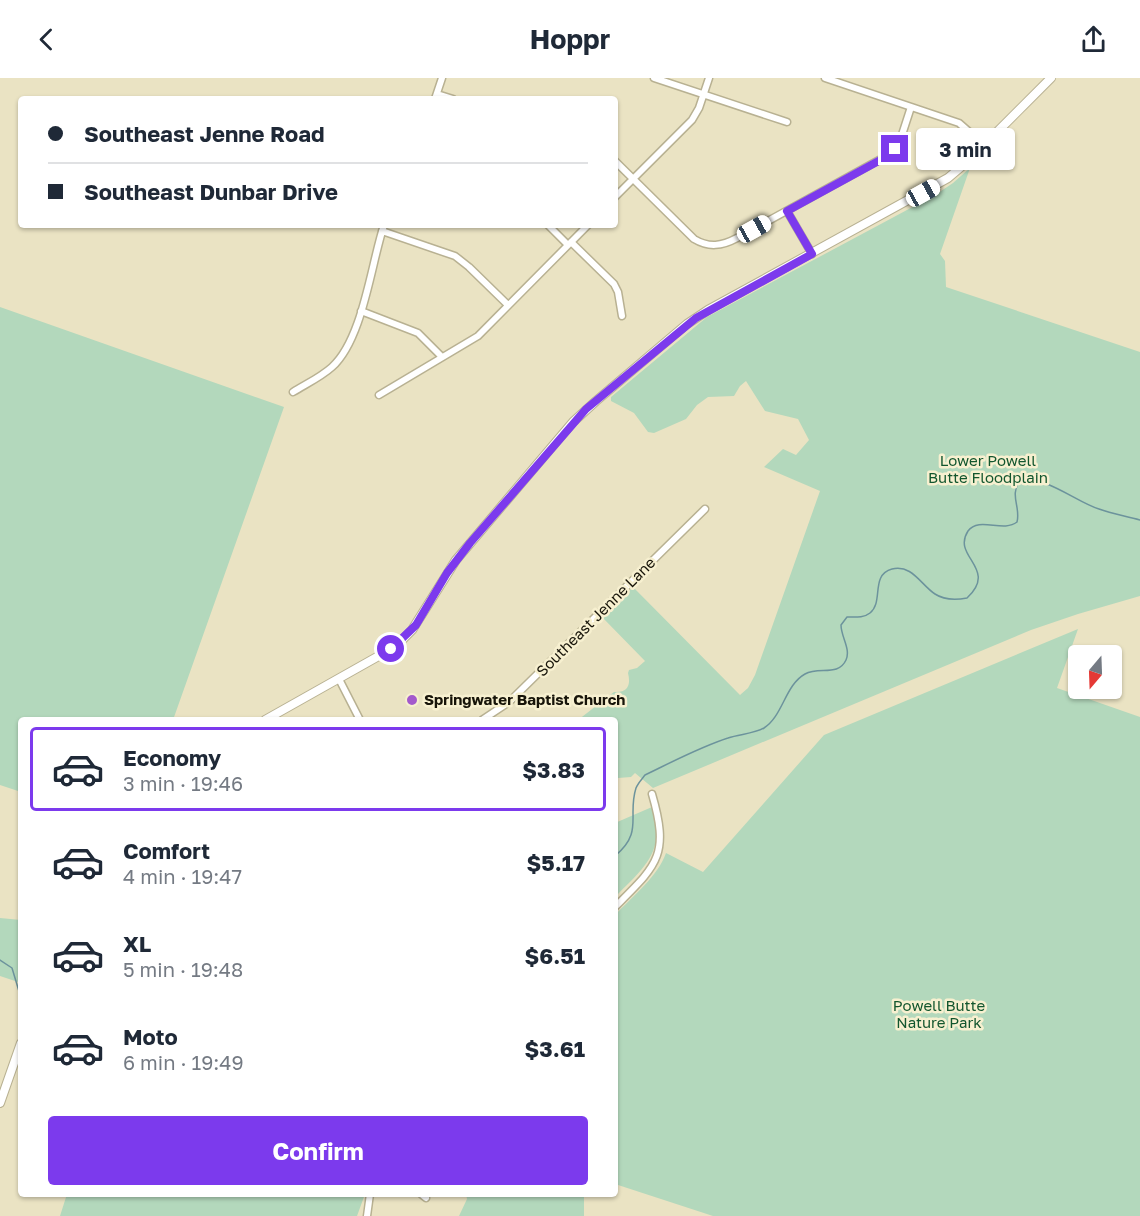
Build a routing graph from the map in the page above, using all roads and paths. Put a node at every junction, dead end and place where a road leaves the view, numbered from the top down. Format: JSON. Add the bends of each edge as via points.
{"nodes":[{"id":1,"x":442,"y":78,"type":"edge"},
{"id":2,"x":654,"y":78,"type":"edge"},
{"id":3,"x":709,"y":78,"type":"edge"},
{"id":4,"x":825,"y":78,"type":"edge"},
{"id":5,"x":1051,"y":78,"type":"edge"},
{"id":6,"x":704,"y":95,"type":"junction"},
{"id":7,"x":436,"y":96,"type":"edge"},
{"id":8,"x":911,"y":107,"type":"junction"},
{"id":9,"x":787,"y":122,"type":"dead end"},
{"id":10,"x":984,"y":145,"type":"junction"},
{"id":11,"x":618,"y":164,"type":"edge"},
{"id":12,"x":633,"y":179,"type":"junction"},
{"id":13,"x":618,"y":194,"type":"edge"},
{"id":14,"x":787,"y":211,"type":"junction"},
{"id":15,"x":383,"y":228,"type":"edge"},
{"id":16,"x":552,"y":228,"type":"edge"},
{"id":17,"x":585,"y":228,"type":"edge"},
{"id":18,"x":569,"y":243,"type":"junction"},
{"id":19,"x":812,"y":254,"type":"junction"},
{"id":20,"x":508,"y":305,"type":"junction"},
{"id":21,"x":361,"y":311,"type":"junction"},
{"id":22,"x":622,"y":316,"type":"dead end"},
{"id":23,"x":442,"y":357,"type":"junction"},
{"id":24,"x":293,"y":392,"type":"dead end"},
{"id":25,"x":379,"y":395,"type":"dead end"},
{"id":26,"x":705,"y":509,"type":"dead end"},
{"id":27,"x":339,"y":679,"type":"junction"},
{"id":28,"x":270,"y":717,"type":"edge"},
{"id":29,"x":358,"y":717,"type":"edge"},
{"id":30,"x":487,"y":717,"type":"edge"},
{"id":31,"x":652,"y":794,"type":"dead end"},
{"id":32,"x":618,"y":905,"type":"edge"},
{"id":33,"x":18,"y":1052,"type":"edge"},
{"id":34,"x":0,"y":1103,"type":"edge"},
{"id":35,"x":370,"y":1197,"type":"edge"},
{"id":36,"x":367,"y":1216,"type":"edge"}],
"edges":[{"from":1,"to":7,"type":"street"},
{"from":2,"to":6,"type":"street"},
{"from":3,"to":6,"type":"street"},
{"from":4,"to":8,"type":"street"},
{"from":5,"to":10,"type":"main road"},
{"from":6,"to":9,"type":"street"},
{"from":6,"to":12,"type":"street","via":[[692,120]]},
{"from":8,"to":10,"type":"street","via":[[959,123]]},
{"from":8,"to":14,"type":"street","via":[[898,144],[890,154]]},
{"from":10,"to":19,"type":"main road","via":[[934,187]]},
{"from":11,"to":12,"type":"street"},
{"from":12,"to":13,"type":"street"},
{"from":12,"to":14,"type":"street","via":[[688,234],[708,245],[729,243]]},
{"from":14,"to":19,"type":"street"},
{"from":15,"to":20,"type":"street","via":[[455,256]]},
{"from":15,"to":21,"type":"street"},
{"from":16,"to":18,"type":"street"},
{"from":17,"to":18,"type":"street"},
{"from":18,"to":20,"type":"street"},
{"from":18,"to":22,"type":"street","via":[[614,284]]},
{"from":19,"to":27,"type":"main road","via":[[696,318],[591,405],[456,560],[412,630],[391,649]]},
{"from":20,"to":23,"type":"street","via":[[478,336]]},
{"from":21,"to":23,"type":"street","via":[[418,333]]},
{"from":21,"to":24,"type":"street","via":[[340,359]]},
{"from":23,"to":25,"type":"street"},
{"from":26,"to":30,"type":"street","name":"Southeast Jenne Lane","via":[[523,689]]},
{"from":27,"to":28,"type":"main road"},
{"from":27,"to":29,"type":"street"},
{"from":31,"to":32,"type":"street","via":[[661,829],[658,855],[649,872]]},
{"from":33,"to":34,"type":"main road"},
{"from":35,"to":36,"type":"street"}]}
